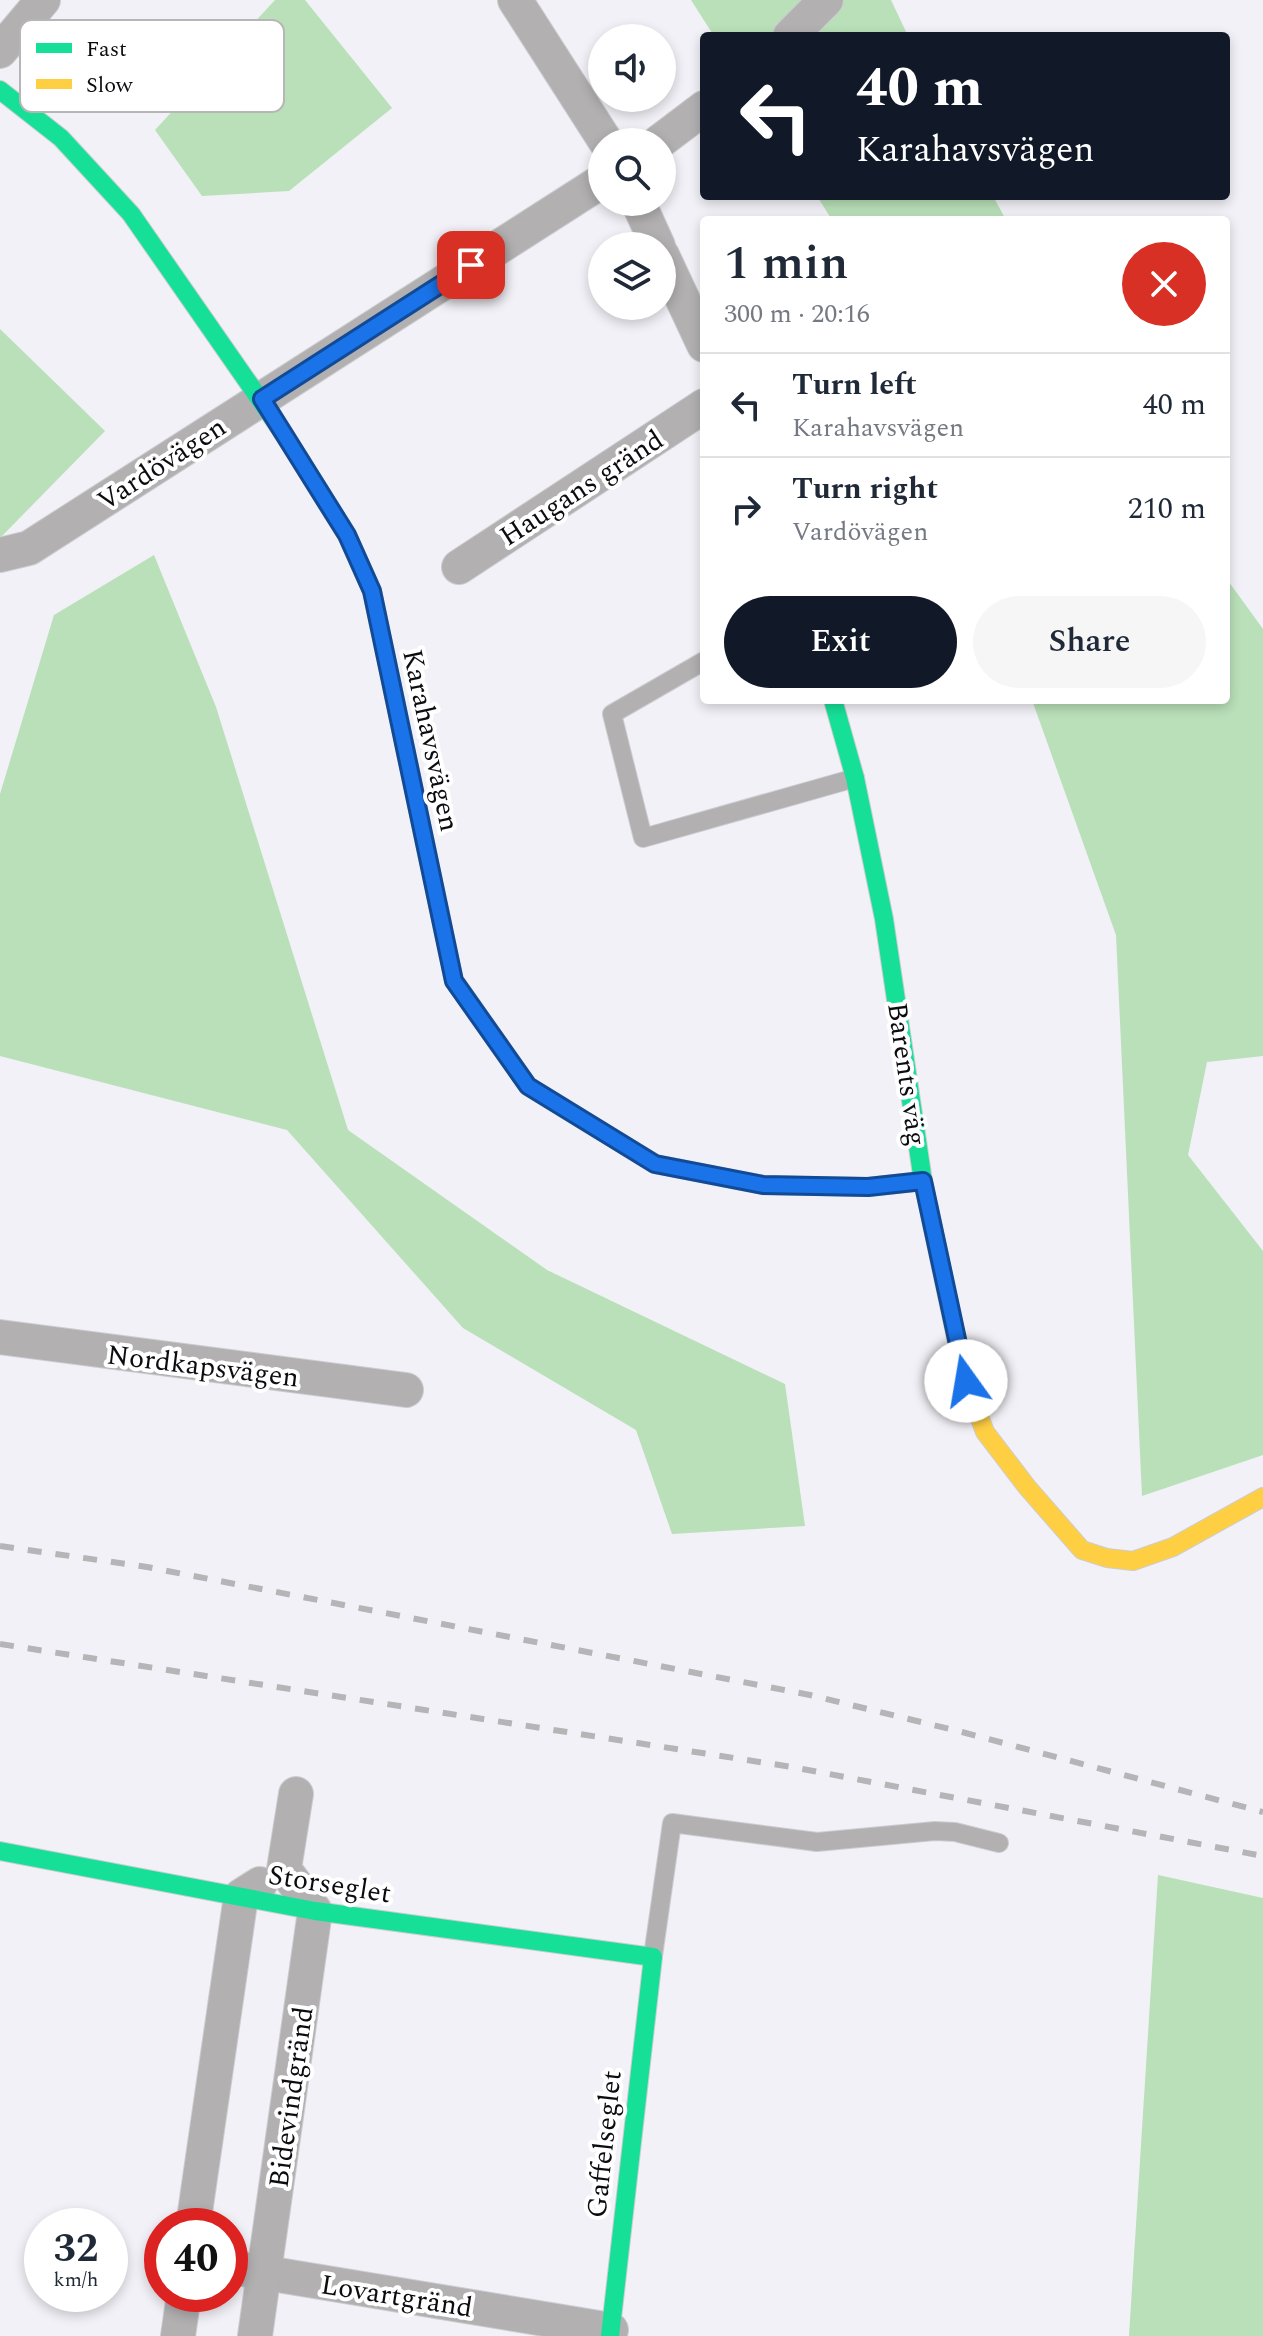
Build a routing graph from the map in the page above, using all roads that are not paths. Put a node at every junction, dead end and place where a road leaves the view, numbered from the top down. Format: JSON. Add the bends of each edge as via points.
{"nodes":[{"id":1,"x":43,"y":0,"type":"edge"},
{"id":2,"x":515,"y":0,"type":"edge"},
{"id":3,"x":826,"y":0,"type":"edge"},
{"id":4,"x":26,"y":20,"type":"edge"},
{"id":5,"x":20,"y":27,"type":"edge"},
{"id":6,"x":794,"y":32,"type":"edge"},
{"id":7,"x":0,"y":51,"type":"edge"},
{"id":8,"x":0,"y":90,"type":"edge"},
{"id":9,"x":20,"y":106,"type":"edge"},
{"id":10,"x":700,"y":111,"type":"edge"},
{"id":11,"x":28,"y":112,"type":"edge"},
{"id":12,"x":597,"y":128,"type":"edge"},
{"id":13,"x":676,"y":129,"type":"edge"},
{"id":14,"x":588,"y":190,"type":"edge"},
{"id":15,"x":676,"y":285,"type":"edge"},
{"id":16,"x":700,"y":336,"type":"edge"},
{"id":17,"x":262,"y":399,"type":"junction"},
{"id":18,"x":700,"y":409,"type":"edge"},
{"id":19,"x":0,"y":555,"type":"edge"},
{"id":20,"x":459,"y":567,"type":"dead end"},
{"id":21,"x":700,"y":663,"type":"edge"},
{"id":22,"x":834,"y":704,"type":"edge"},
{"id":23,"x":855,"y":778,"type":"junction"},
{"id":24,"x":923,"y":1181,"type":"junction"},
{"id":25,"x":0,"y":1337,"type":"edge"},
{"id":26,"x":406,"y":1390,"type":"dead end"},
{"id":27,"x":1263,"y":1497,"type":"edge"},
{"id":28,"x":296,"y":1794,"type":"dead end"},
{"id":29,"x":999,"y":1843,"type":"dead end"},
{"id":30,"x":0,"y":1851,"type":"edge"},
{"id":31,"x":284,"y":1869,"type":"junction"},
{"id":32,"x":241,"y":1896,"type":"junction"},
{"id":33,"x":315,"y":1911,"type":"junction"},
{"id":34,"x":653,"y":1957,"type":"junction"},
{"id":35,"x":196,"y":2208,"type":"edge"},
{"id":36,"x":248,"y":2270,"type":"edge"},
{"id":37,"x":266,"y":2273,"type":"junction"},
{"id":38,"x":181,"y":2312,"type":"edge"},
{"id":39,"x":610,"y":2333,"type":"edge"},
{"id":40,"x":178,"y":2336,"type":"edge"},
{"id":41,"x":255,"y":2336,"type":"edge"}],
"edges":[{"from":1,"to":4,"type":"street"},
{"from":2,"to":12,"type":"street"},
{"from":3,"to":6,"type":"street"},
{"from":5,"to":7,"type":"street"},
{"from":8,"to":9,"type":"street","name":"Karahavsvägen"},
{"from":10,"to":13,"type":"street"},
{"from":11,"to":17,"type":"street","name":"Karahavsvägen","via":[[61,138],[131,214]]},
{"from":14,"to":17,"type":"street","name":"Vardövägen"},
{"from":15,"to":16,"type":"street"},
{"from":17,"to":19,"type":"street","name":"Vardövägen","via":[[29,548]]},
{"from":17,"to":24,"type":"street","name":"Karahavsvägen","via":[[347,535],[372,591],[454,981],[528,1086],[655,1164],[763,1185],[868,1187]]},
{"from":18,"to":20,"type":"street","name":"Haugans gränd"},
{"from":21,"to":23,"type":"lane","via":[[612,714],[643,838]]},
{"from":22,"to":23,"type":"street","name":"Barents väg"},
{"from":23,"to":24,"type":"street","name":"Barents väg","via":[[886,934]]},
{"from":24,"to":27,"type":"street","name":"Barents väg","via":[[966,1381],[985,1432],[1082,1550],[1133,1561],[1173,1547]]},
{"from":25,"to":26,"type":"street","name":"Nordkapsvägen"},
{"from":28,"to":31,"type":"street"},
{"from":29,"to":34,"type":"lane","via":[[935,1831],[817,1842],[672,1823]]},
{"from":30,"to":32,"type":"street","name":"Storseglet"},
{"from":31,"to":32,"type":"street"},
{"from":31,"to":33,"type":"street"},
{"from":32,"to":33,"type":"street","name":"Storseglet"},
{"from":32,"to":35,"type":"street"},
{"from":33,"to":34,"type":"street","name":"Storseglet"},
{"from":33,"to":37,"type":"street","name":"Bidevindgränd"},
{"from":34,"to":39,"type":"street","name":"Gaffelseglet"},
{"from":36,"to":37,"type":"street","name":"Lovartgränd"},
{"from":37,"to":39,"type":"street","name":"Lovartgränd"},
{"from":37,"to":41,"type":"street","name":"Bidevindgränd"},
{"from":38,"to":40,"type":"street"}]}
